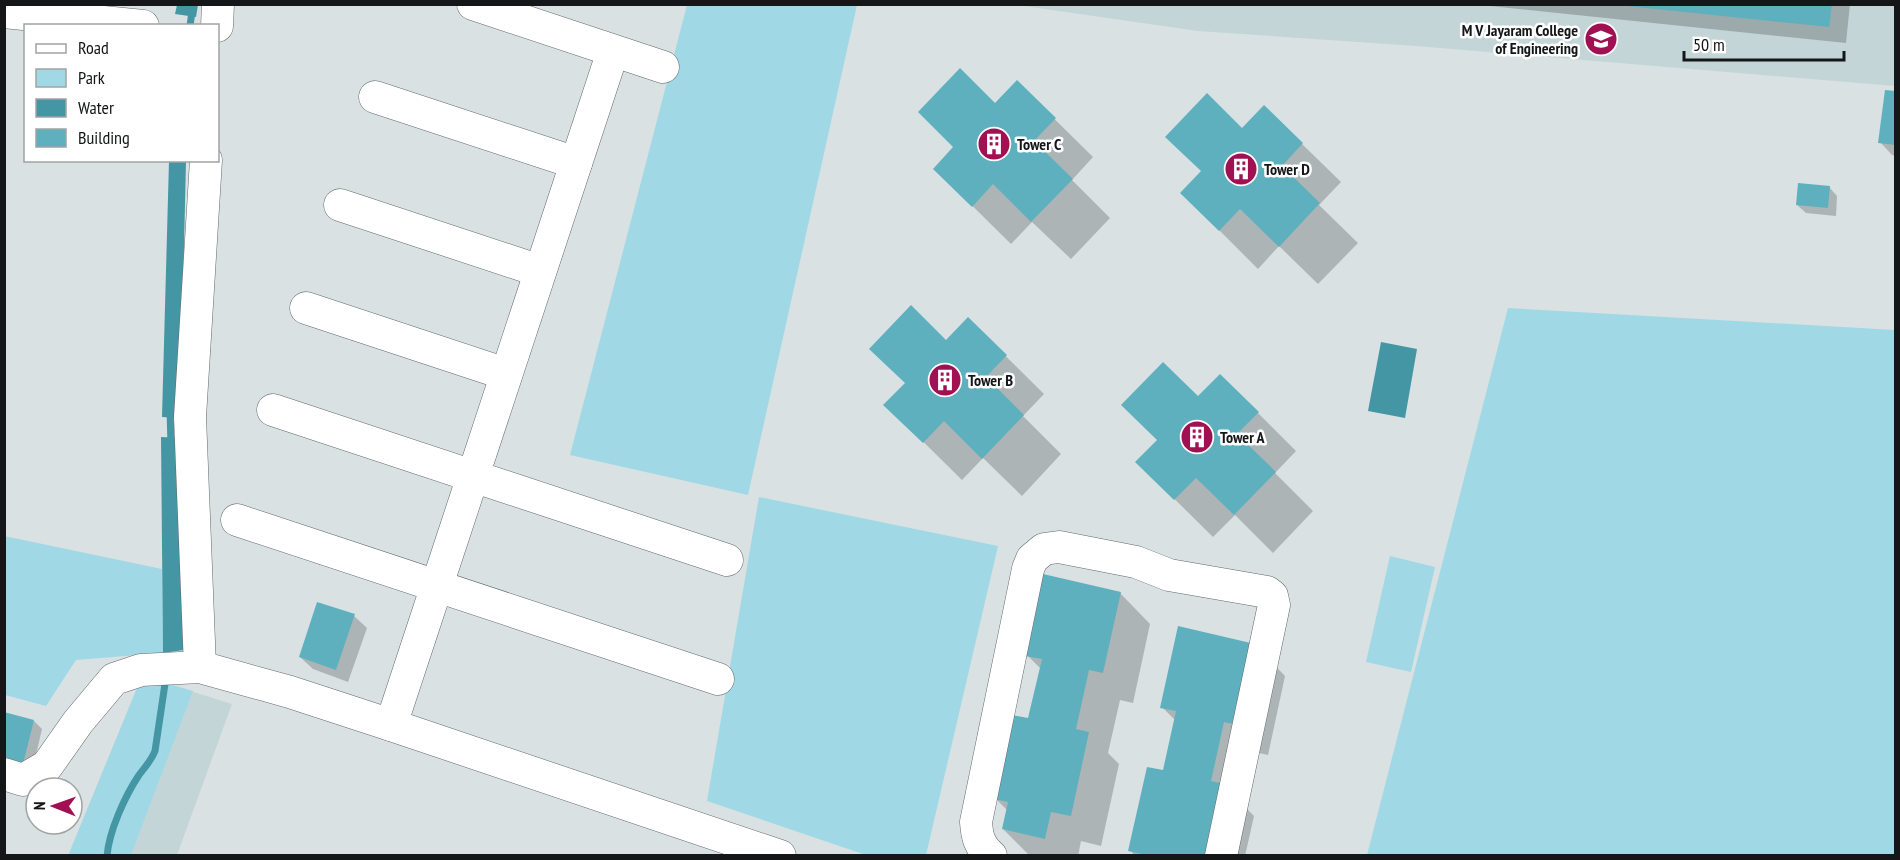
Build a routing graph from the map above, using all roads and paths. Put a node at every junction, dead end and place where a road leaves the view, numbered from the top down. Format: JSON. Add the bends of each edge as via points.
{"nodes":[{"id":1,"x":218,"y":4,"type":"edge"},
{"id":2,"x":473,"y":4,"type":"edge"},
{"id":3,"x":4,"y":12,"type":"edge"},
{"id":4,"x":123,"y":24,"type":"edge"},
{"id":5,"x":217,"y":24,"type":"edge"},
{"id":6,"x":613,"y":51,"type":"junction"},
{"id":7,"x":663,"y":67,"type":"dead end"},
{"id":8,"x":375,"y":97,"type":"dead end"},
{"id":9,"x":206,"y":162,"type":"edge"},
{"id":10,"x":576,"y":163,"type":"junction"},
{"id":11,"x":340,"y":205,"type":"dead end"},
{"id":12,"x":540,"y":271,"type":"junction"},
{"id":13,"x":306,"y":308,"type":"dead end"},
{"id":14,"x":506,"y":374,"type":"junction"},
{"id":15,"x":273,"y":410,"type":"dead end"},
{"id":16,"x":472,"y":476,"type":"junction"},
{"id":17,"x":237,"y":520,"type":"dead end"},
{"id":18,"x":727,"y":560,"type":"dead end"},
{"id":19,"x":436,"y":585,"type":"junction"},
{"id":20,"x":183,"y":669,"type":"junction"},
{"id":21,"x":718,"y":679,"type":"dead end"},
{"id":22,"x":391,"y":725,"type":"junction"},
{"id":23,"x":4,"y":774,"type":"edge"},
{"id":24,"x":780,"y":855,"type":"edge"},
{"id":25,"x":991,"y":855,"type":"edge"},
{"id":26,"x":1221,"y":855,"type":"edge"}],
"edges":[{"from":1,"to":5,"type":"street"},
{"from":2,"to":6,"type":"street"},
{"from":3,"to":4,"type":"street"},
{"from":6,"to":7,"type":"street"},
{"from":6,"to":10,"type":"street"},
{"from":8,"to":10,"type":"street"},
{"from":9,"to":20,"type":"street","via":[[190,417]]},
{"from":10,"to":12,"type":"street"},
{"from":11,"to":12,"type":"street"},
{"from":12,"to":14,"type":"street"},
{"from":13,"to":14,"type":"street"},
{"from":14,"to":16,"type":"street"},
{"from":15,"to":16,"type":"street"},
{"from":16,"to":18,"type":"street"},
{"from":16,"to":19,"type":"street"},
{"from":17,"to":19,"type":"street"},
{"from":19,"to":21,"type":"street"},
{"from":19,"to":22,"type":"street"},
{"from":20,"to":22,"type":"street","via":[[290,692]]},
{"from":20,"to":23,"type":"street","via":[[141,670],[114,679],[47,766],[23,780]]},
{"from":22,"to":24,"type":"street"},
{"from":25,"to":26,"type":"street","via":[[980,844],[976,822],[1028,569],[1032,559],[1044,549],[1059,547],[1272,596],[1274,605]]}]}
